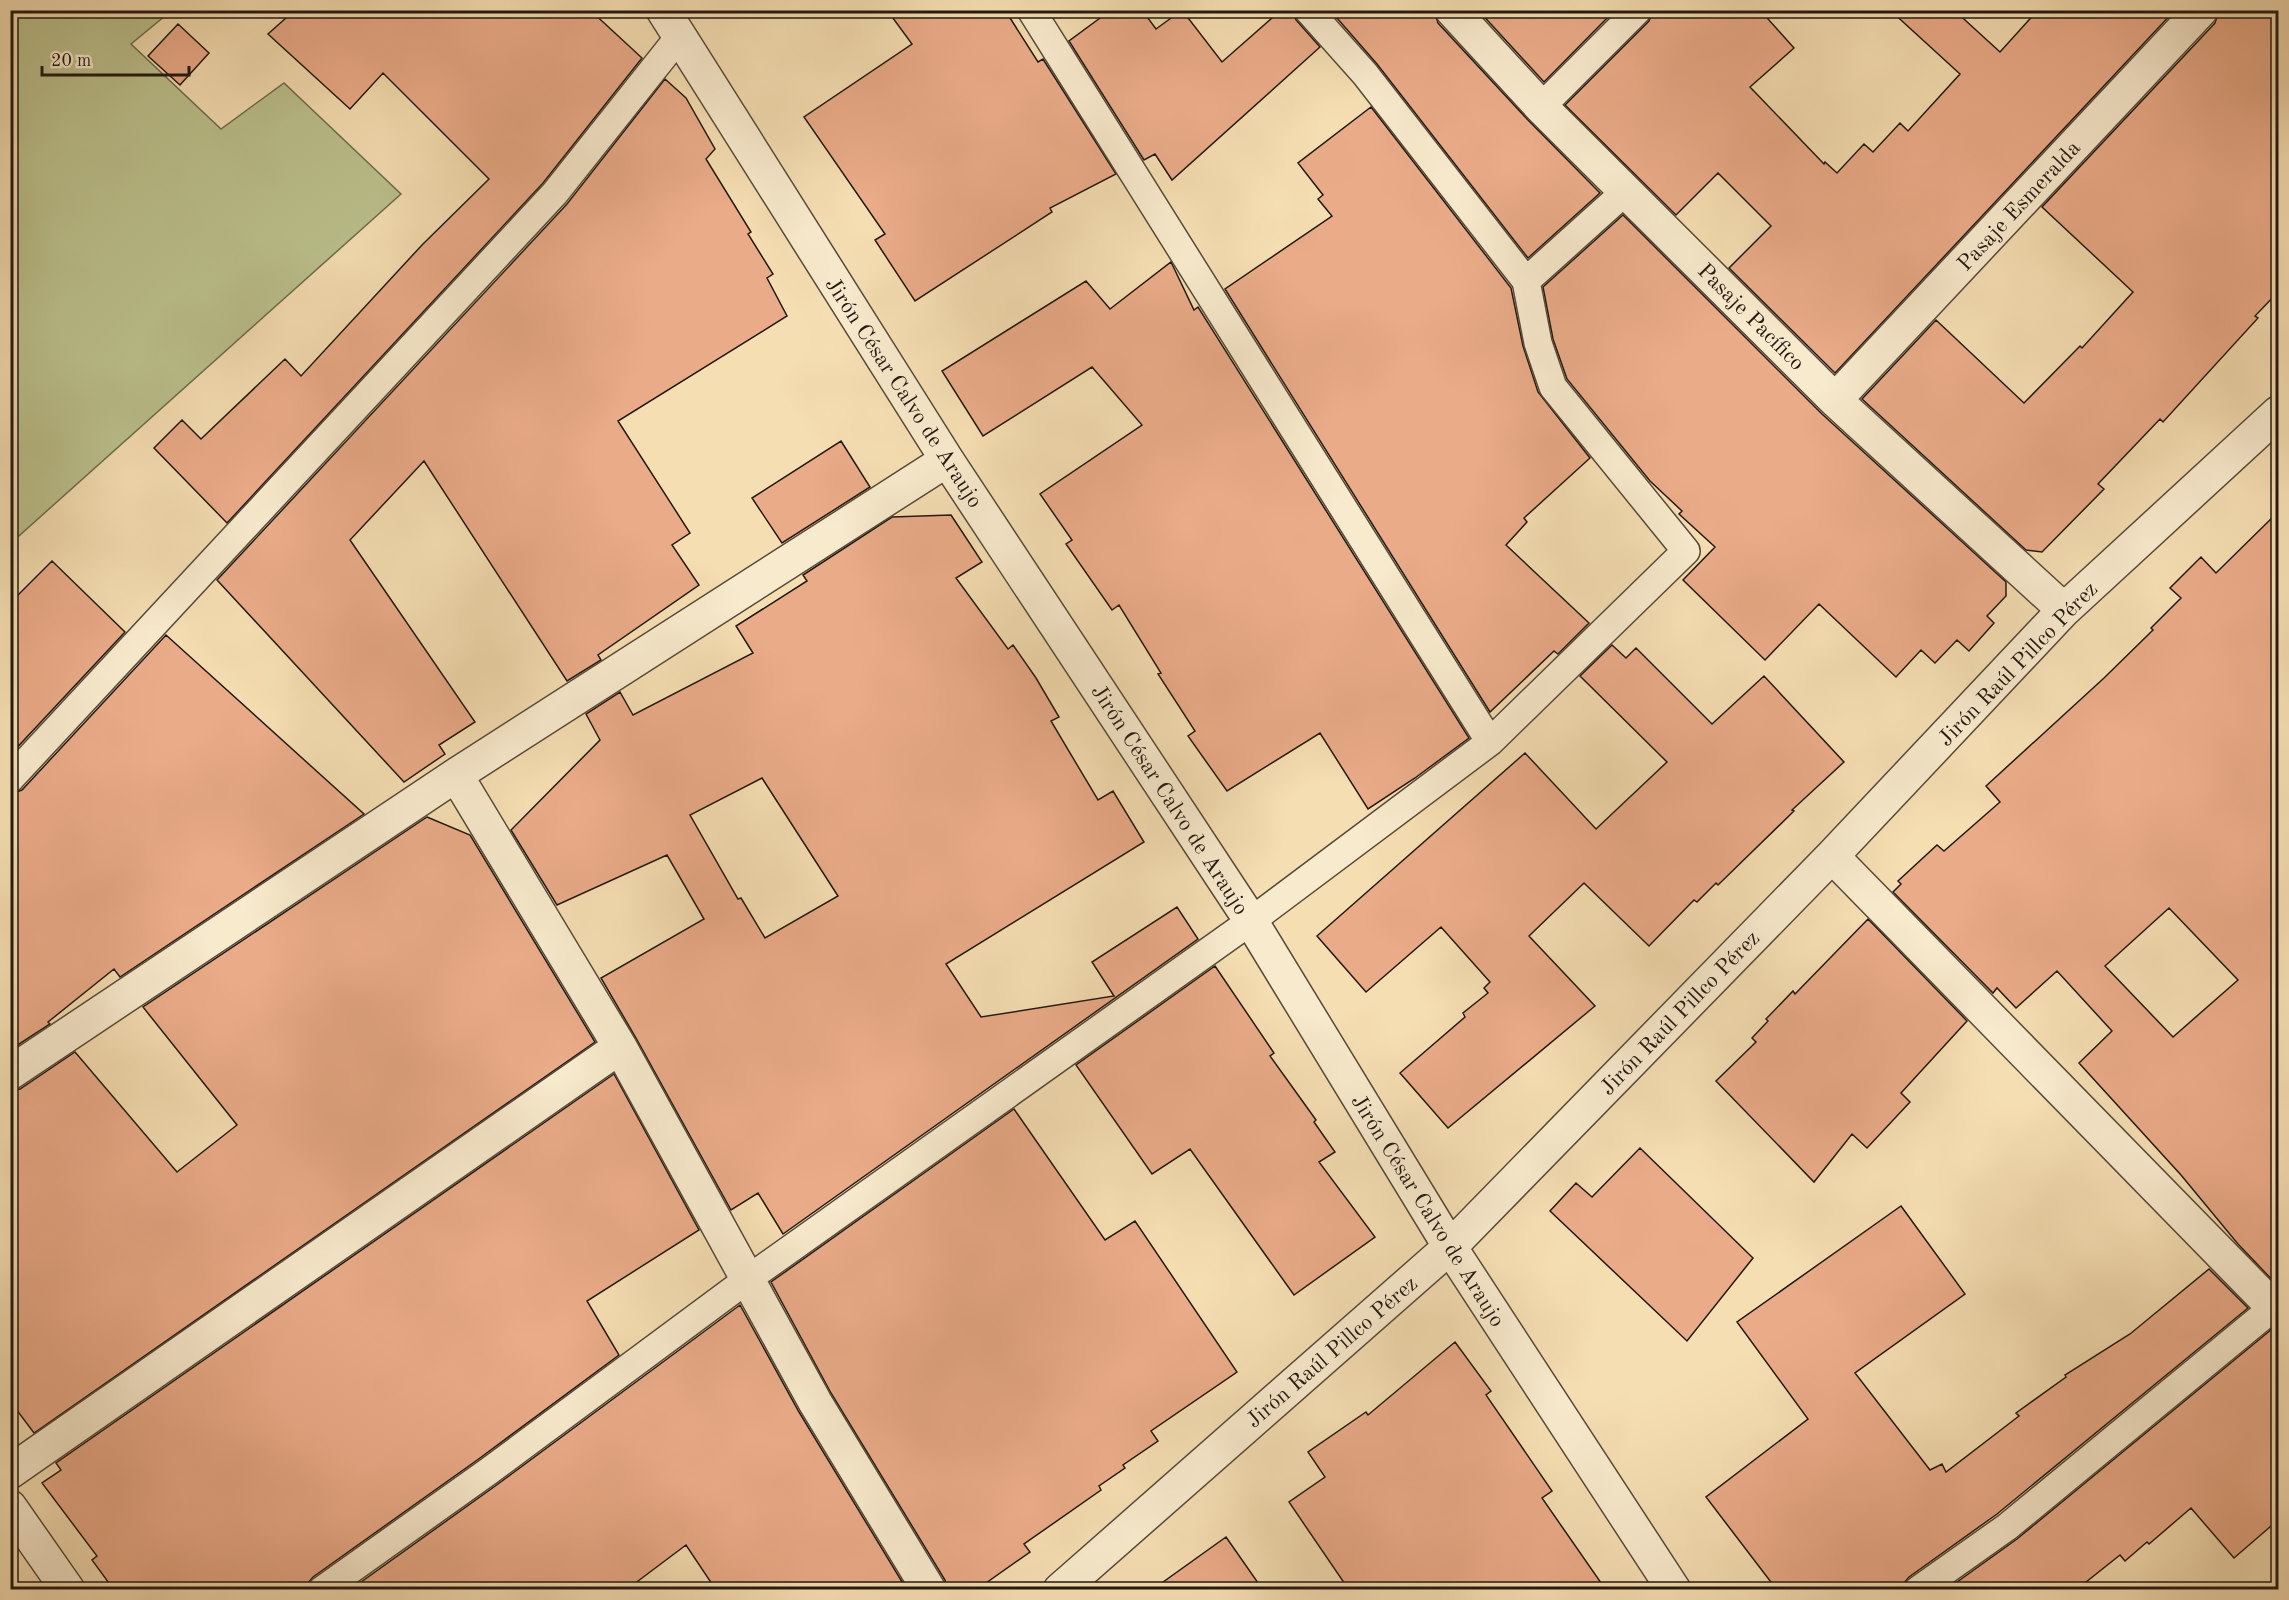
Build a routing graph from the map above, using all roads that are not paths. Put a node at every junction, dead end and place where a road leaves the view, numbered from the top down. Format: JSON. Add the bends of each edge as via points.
{"nodes":[{"id":1,"x":1031,"y":10,"type":"edge"},
{"id":2,"x":1308,"y":10,"type":"edge"},
{"id":3,"x":1452,"y":10,"type":"edge"},
{"id":4,"x":1638,"y":10,"type":"edge"},
{"id":5,"x":2201,"y":10,"type":"edge"},
{"id":6,"x":671,"y":24,"type":"edge"},
{"id":7,"x":1541,"y":107,"type":"junction"},
{"id":8,"x":1626,"y":191,"type":"junction"},
{"id":9,"x":1526,"y":281,"type":"junction"},
{"id":10,"x":1835,"y":400,"type":"junction"},
{"id":11,"x":2278,"y":413,"type":"edge"},
{"id":12,"x":947,"y":460,"type":"junction"},
{"id":13,"x":2064,"y":610,"type":"junction"},
{"id":14,"x":1490,"y":742,"type":"junction"},
{"id":15,"x":456,"y":775,"type":"junction"},
{"id":16,"x":10,"y":779,"type":"edge"},
{"id":17,"x":1832,"y":856,"type":"junction"},
{"id":18,"x":1251,"y":921,"type":"junction"},
{"id":19,"x":620,"y":1047,"type":"junction"},
{"id":20,"x":10,"y":1073,"type":"edge"},
{"id":21,"x":1450,"y":1247,"type":"junction"},
{"id":22,"x":748,"y":1279,"type":"junction"},
{"id":23,"x":2276,"y":1310,"type":"edge"},
{"id":24,"x":10,"y":1472,"type":"edge"},
{"id":25,"x":10,"y":1507,"type":"edge"},
{"id":26,"x":68,"y":1590,"type":"edge"},
{"id":27,"x":322,"y":1590,"type":"edge"},
{"id":28,"x":929,"y":1590,"type":"edge"},
{"id":29,"x":1060,"y":1590,"type":"edge"},
{"id":30,"x":1674,"y":1590,"type":"edge"},
{"id":31,"x":1918,"y":1590,"type":"edge"}],
"edges":[{"from":1,"to":14,"type":"lane"},
{"from":2,"to":9,"type":"lane","via":[[1365,74]]},
{"from":3,"to":7,"type":"street","name":"Pasaje Pacífico"},
{"from":4,"to":7,"type":"lane"},
{"from":5,"to":10,"type":"street","name":"Pasaje Esmeralda"},
{"from":6,"to":12,"type":"street","name":"Jirón César Calvo de Araujo"},
{"from":6,"to":16,"type":"lane","via":[[555,193]]},
{"from":7,"to":8,"type":"street","name":"Pasaje Pacífico"},
{"from":8,"to":9,"type":"lane"},
{"from":8,"to":10,"type":"street","name":"Pasaje Pacífico"},
{"from":9,"to":14,"type":"lane","via":[[1538,343],[1553,387],[1686,551]]},
{"from":10,"to":13,"type":"street","name":"Pasaje Pacífico"},
{"from":11,"to":13,"type":"street","name":"Jirón Raúl Pillco Pérez"},
{"from":12,"to":15,"type":"street"},
{"from":12,"to":18,"type":"street","name":"Jirón César Calvo de Araujo"},
{"from":13,"to":17,"type":"street","name":"Jirón Raúl Pillco Pérez"},
{"from":14,"to":18,"type":"lane"},
{"from":15,"to":19,"type":"street"},
{"from":15,"to":20,"type":"street"},
{"from":17,"to":21,"type":"street","name":"Jirón Raúl Pillco Pérez"},
{"from":17,"to":23,"type":"street"},
{"from":18,"to":21,"type":"street","name":"Jirón César Calvo de Araujo"},
{"from":18,"to":22,"type":"lane"},
{"from":19,"to":22,"type":"street"},
{"from":19,"to":24,"type":"street"},
{"from":21,"to":29,"type":"street","name":"Jirón Raúl Pillco Pérez"},
{"from":21,"to":30,"type":"street","name":"Jirón César Calvo de Araujo"},
{"from":22,"to":27,"type":"lane"},
{"from":22,"to":28,"type":"street","via":[[814,1402]]},
{"from":23,"to":31,"type":"lane","via":[[2007,1527]]},
{"from":25,"to":26,"type":"street"}]}
